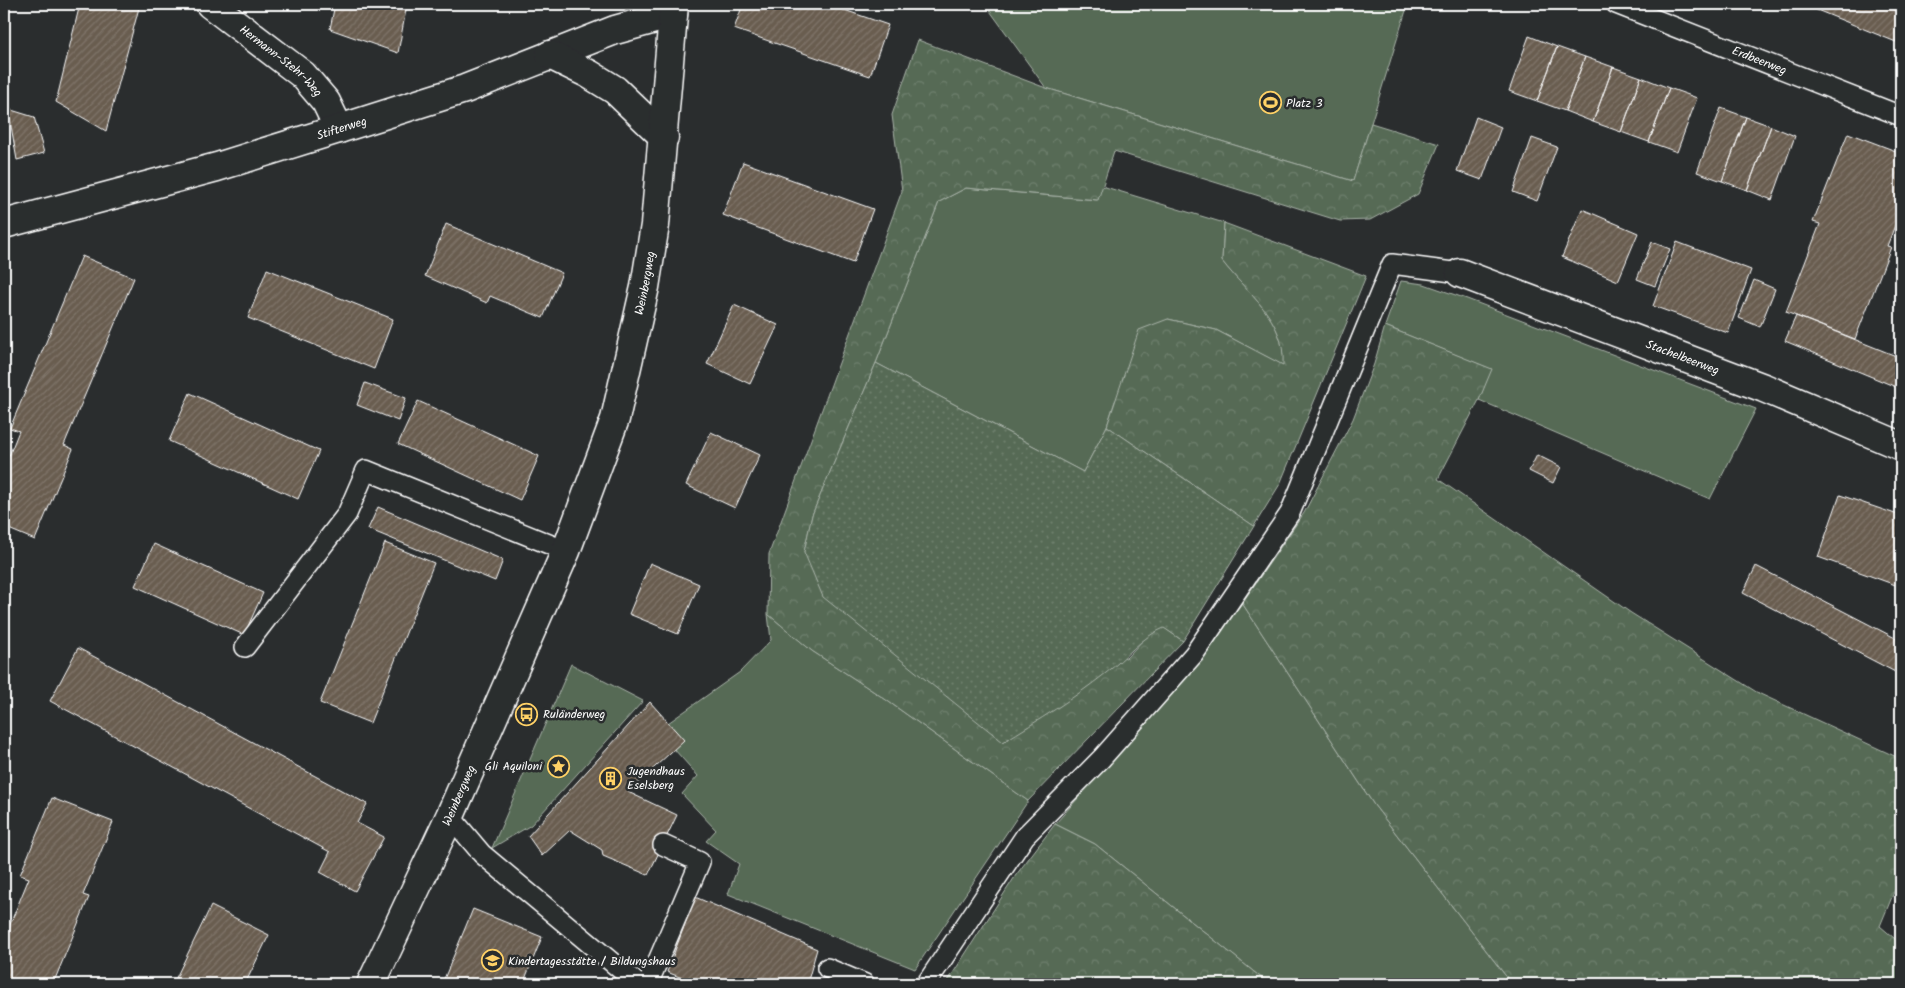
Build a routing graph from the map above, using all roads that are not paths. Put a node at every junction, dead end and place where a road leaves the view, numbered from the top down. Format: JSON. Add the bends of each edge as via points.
{"nodes":[{"id":1,"x":210,"y":4,"type":"edge"},
{"id":2,"x":1616,"y":4,"type":"edge"},
{"id":3,"x":674,"y":9,"type":"edge"},
{"id":4,"x":550,"y":55,"type":"junction"},
{"id":5,"x":1901,"y":116,"type":"edge"},
{"id":6,"x":339,"y":129,"type":"junction"},
{"id":7,"x":664,"y":137,"type":"junction"},
{"id":8,"x":4,"y":224,"type":"edge"},
{"id":9,"x":1460,"y":273,"type":"joint"},
{"id":10,"x":1901,"y":446,"type":"edge"},
{"id":11,"x":566,"y":551,"type":"junction"},
{"id":12,"x":245,"y":647,"type":"dead end"},
{"id":13,"x":450,"y":816,"type":"junction"},
{"id":14,"x":662,"y":845,"type":"dead end"},
{"id":15,"x":827,"y":968,"type":"dead end"},
{"id":16,"x":370,"y":984,"type":"edge"},
{"id":17,"x":638,"y":984,"type":"edge"},
{"id":18,"x":648,"y":984,"type":"edge"},
{"id":19,"x":865,"y":984,"type":"edge"},
{"id":20,"x":926,"y":984,"type":"edge"}],
"edges":[{"from":1,"to":6,"type":"street","name":"Hermann-Stehr-Weg","via":[[303,75],[326,102]]},
{"from":2,"to":5,"type":"lane","name":"Erdbeerweg"},
{"from":3,"to":4,"type":"street","name":"Stifterweg"},
{"from":3,"to":7,"type":"street","name":"Weinbergweg"},
{"from":4,"to":6,"type":"street","name":"Stifterweg","via":[[465,89]]},
{"from":4,"to":7,"type":"street","via":[[615,90]]},
{"from":6,"to":8,"type":"street","name":"Stifterweg","via":[[217,167]]},
{"from":7,"to":11,"type":"street","name":"Weinbergweg","via":[[655,225],[632,351],[615,419]]},
{"from":9,"to":10,"type":"street","name":"Stachelbeerweg","via":[[1764,388]]},
{"from":9,"to":20,"type":"lane","via":[[1392,264],[1290,513],[1194,654],[1102,758],[1026,836]]},
{"from":11,"to":12,"type":"lane","via":[[366,470],[347,514]]},
{"from":11,"to":13,"type":"street","name":"Weinbergweg"},
{"from":13,"to":16,"type":"street","name":"Weinbergweg"},
{"from":13,"to":17,"type":"lane","via":[[482,854]]},
{"from":14,"to":18,"type":"lane","via":[[700,862]]},
{"from":15,"to":19,"type":"lane"}]}
